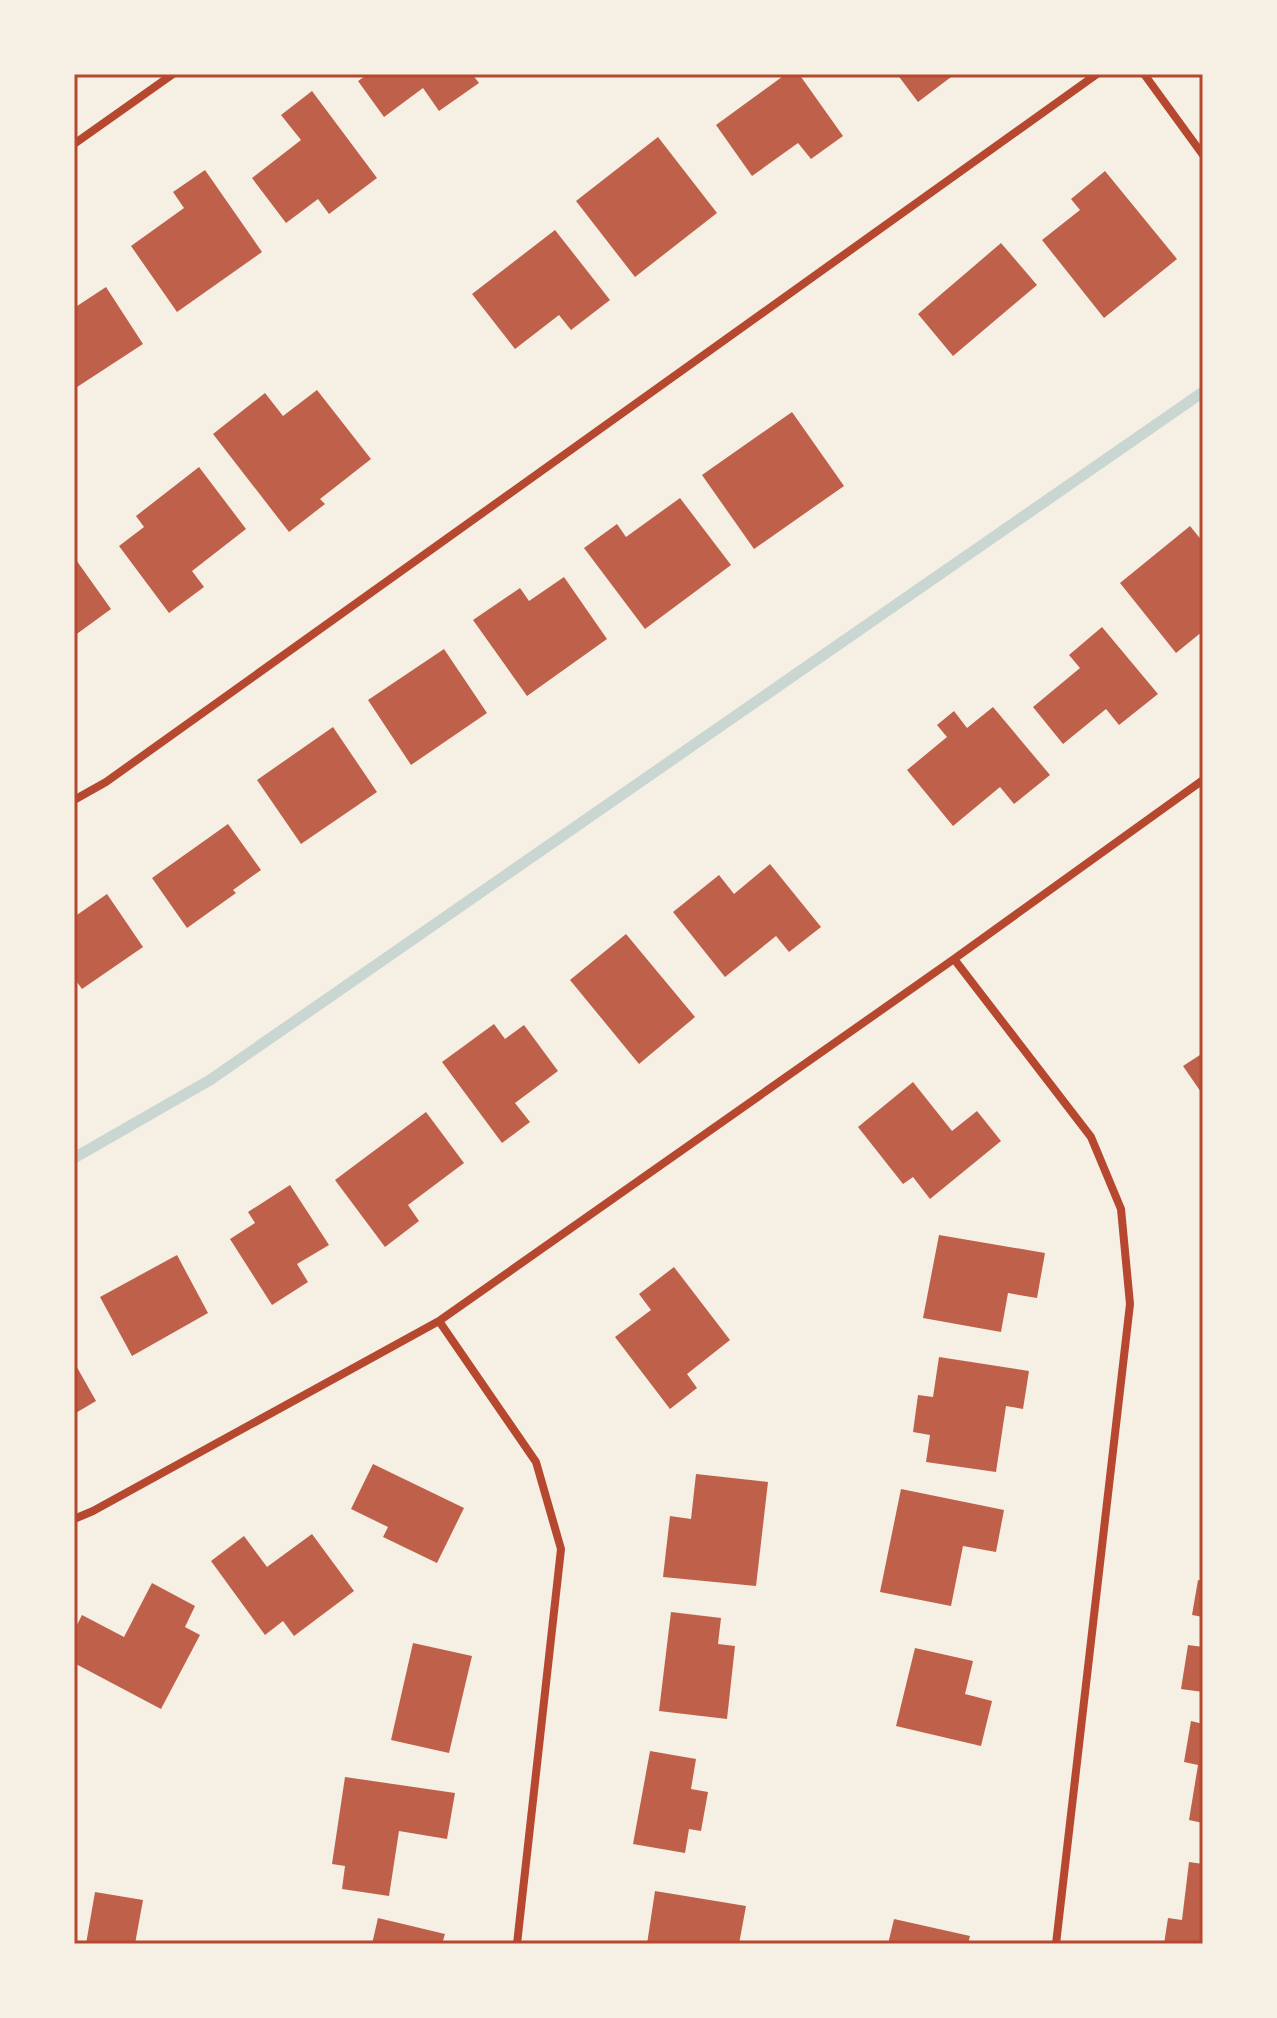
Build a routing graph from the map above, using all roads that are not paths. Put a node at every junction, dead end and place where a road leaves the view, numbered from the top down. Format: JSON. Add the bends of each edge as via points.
{"nodes":[{"id":1,"x":173,"y":74,"type":"edge"},
{"id":2,"x":1097,"y":74,"type":"edge"},
{"id":3,"x":1144,"y":74,"type":"edge"},
{"id":4,"x":74,"y":144,"type":"edge"},
{"id":5,"x":1203,"y":155,"type":"edge"},
{"id":6,"x":1203,"y":780,"type":"edge"},
{"id":7,"x":74,"y":800,"type":"edge"},
{"id":8,"x":954,"y":959,"type":"junction"},
{"id":9,"x":439,"y":1321,"type":"junction"},
{"id":10,"x":74,"y":1519,"type":"edge"},
{"id":11,"x":517,"y":1944,"type":"edge"},
{"id":12,"x":1056,"y":1944,"type":"edge"}],
"edges":[{"from":1,"to":4,"type":"street"},
{"from":2,"to":7,"type":"street","via":[[119,773]]},
{"from":3,"to":5,"type":"street"},
{"from":6,"to":8,"type":"street"},
{"from":8,"to":9,"type":"street"},
{"from":8,"to":12,"type":"street","via":[[1091,1137],[1121,1209],[1130,1304]]},
{"from":9,"to":10,"type":"street"},
{"from":9,"to":11,"type":"street","via":[[536,1462],[561,1549]]}]}
